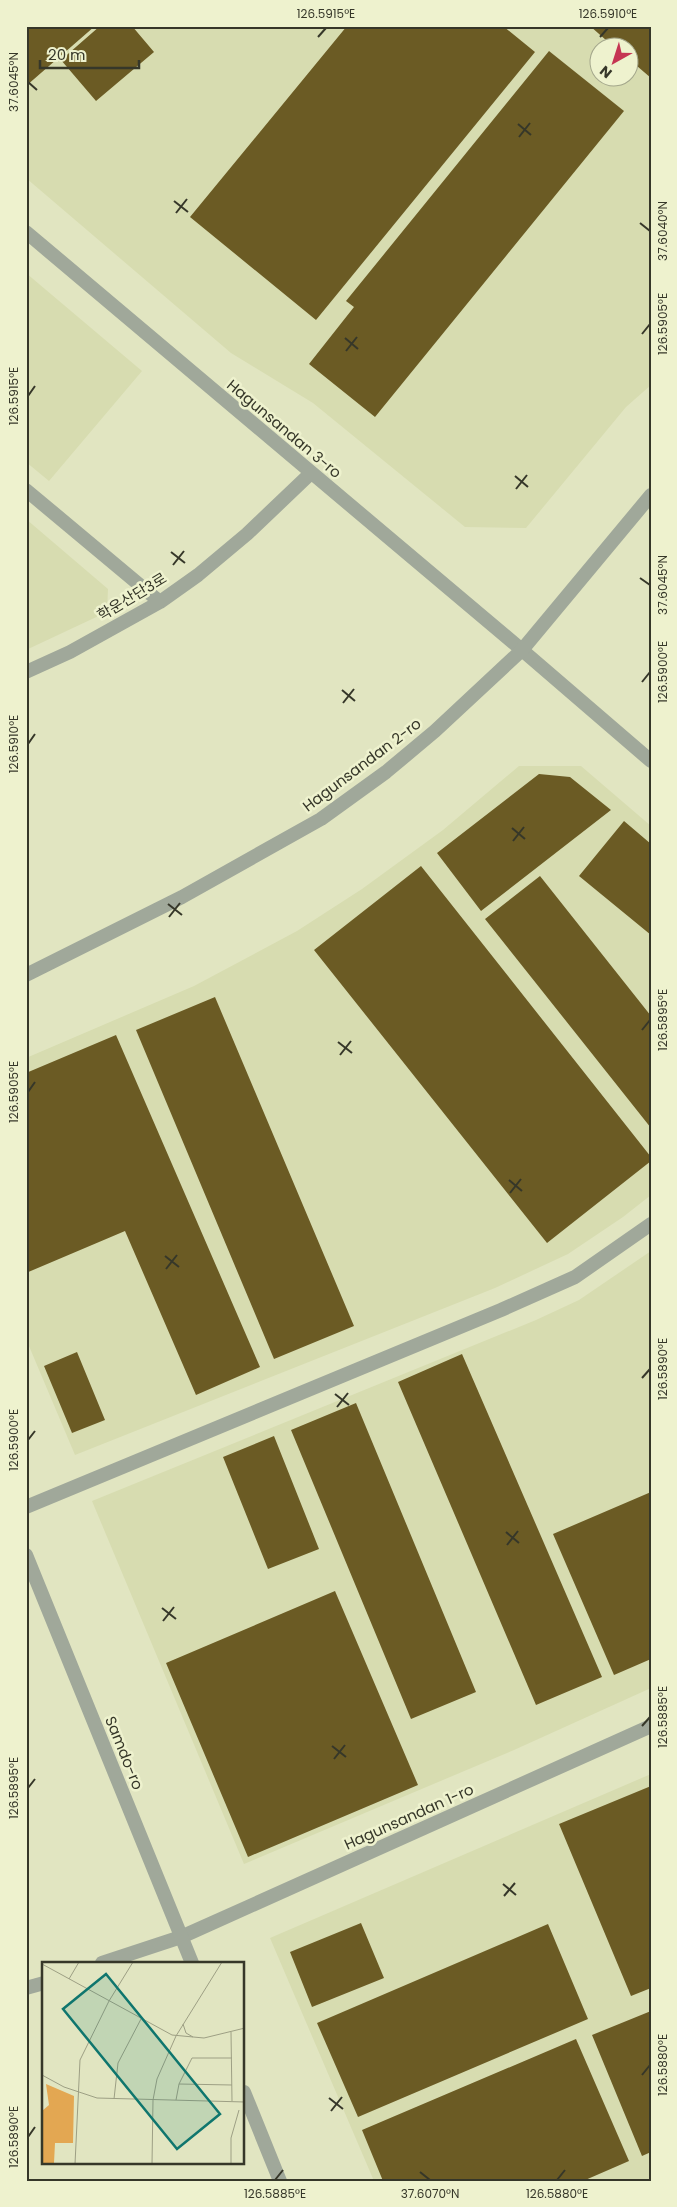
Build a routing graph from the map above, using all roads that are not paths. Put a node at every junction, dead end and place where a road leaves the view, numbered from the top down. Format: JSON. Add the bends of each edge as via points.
{"nodes":[{"id":1,"x":26,"y":232,"type":"edge"},
{"id":2,"x":312,"y":473,"type":"junction"},
{"id":3,"x":26,"y":490,"type":"edge"},
{"id":4,"x":651,"y":496,"type":"edge"},
{"id":5,"x":160,"y":602,"type":"junction"},
{"id":6,"x":522,"y":650,"type":"junction"},
{"id":7,"x":26,"y":672,"type":"edge"},
{"id":8,"x":651,"y":761,"type":"edge"},
{"id":9,"x":26,"y":975,"type":"edge"},
{"id":10,"x":651,"y":1224,"type":"edge"},
{"id":11,"x":26,"y":1507,"type":"edge"},
{"id":12,"x":26,"y":1555,"type":"edge"},
{"id":13,"x":651,"y":1726,"type":"edge"},
{"id":14,"x":181,"y":1937,"type":"junction"},
{"id":15,"x":105,"y":1962,"type":"edge"},
{"id":16,"x":192,"y":1962,"type":"edge"},
{"id":17,"x":42,"y":1984,"type":"edge"},
{"id":18,"x":26,"y":1988,"type":"edge"},
{"id":19,"x":245,"y":2094,"type":"edge"},
{"id":20,"x":280,"y":2181,"type":"edge"}],
"edges":[{"from":1,"to":2,"type":"street","name":"Hagunsandan 3-ro"},
{"from":2,"to":5,"type":"street","name":"학운산단3로","via":[[247,534]]},
{"from":2,"to":6,"type":"street","name":"Hagunsandan 3-ro"},
{"from":3,"to":5,"type":"street"},
{"from":4,"to":6,"type":"street","name":"Hagunsandan 2-ro"},
{"from":5,"to":7,"type":"street","name":"학운산단3로","via":[[70,652]]},
{"from":6,"to":8,"type":"street","name":"Hagunsandan 3-ro"},
{"from":6,"to":9,"type":"street","name":"Hagunsandan 2-ro","via":[[436,731],[386,772],[321,818],[182,898]]},
{"from":10,"to":11,"type":"street","via":[[575,1277],[510,1307]]},
{"from":12,"to":14,"type":"street","name":"Samdo-ro"},
{"from":13,"to":14,"type":"street","name":"Hagunsandan 1-ro"},
{"from":14,"to":15,"type":"street","name":"Hagunsandan 1-ro"},
{"from":14,"to":16,"type":"street","name":"Samdo-ro"},
{"from":17,"to":18,"type":"street"},
{"from":19,"to":20,"type":"street"}]}
